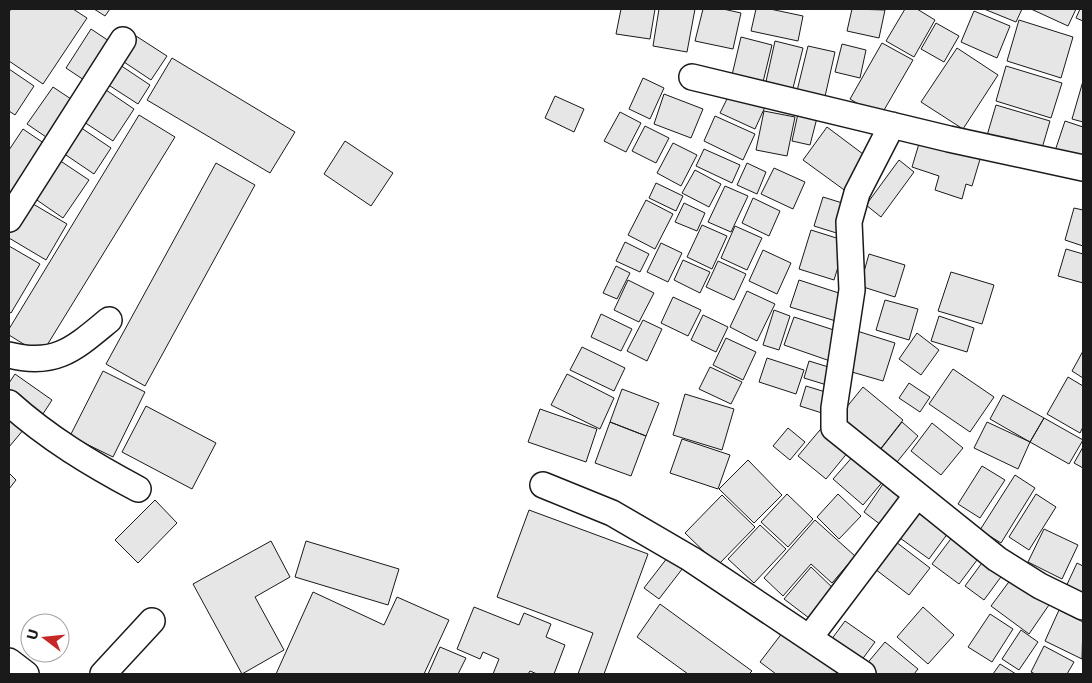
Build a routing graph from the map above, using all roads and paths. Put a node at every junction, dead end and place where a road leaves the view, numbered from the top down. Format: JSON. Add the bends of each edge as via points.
{"nodes":[{"id":1,"x":123,"y":40,"type":"dead end"},
{"id":2,"x":692,"y":77,"type":"dead end"},
{"id":3,"x":892,"y":125,"type":"junction"},
{"id":4,"x":1083,"y":168,"type":"edge"},
{"id":5,"x":9,"y":219,"type":"edge"},
{"id":6,"x":109,"y":320,"type":"dead end"},
{"id":7,"x":9,"y":355,"type":"edge"},
{"id":8,"x":9,"y":403,"type":"edge"},
{"id":9,"x":543,"y":485,"type":"dead end"},
{"id":10,"x":138,"y":489,"type":"dead end"},
{"id":11,"x":917,"y":495,"type":"junction"},
{"id":12,"x":1083,"y":607,"type":"edge"},
{"id":13,"x":152,"y":621,"type":"dead end"},
{"id":14,"x":810,"y":637,"type":"junction"},
{"id":15,"x":9,"y":661,"type":"edge"},
{"id":16,"x":26,"y":674,"type":"edge"},
{"id":17,"x":102,"y":674,"type":"edge"},
{"id":18,"x":863,"y":674,"type":"edge"}],
"edges":[{"from":1,"to":5,"type":"street"},
{"from":2,"to":3,"type":"street"},
{"from":3,"to":4,"type":"street"},
{"from":3,"to":11,"type":"street","via":[[857,193],[849,222],[852,290],[834,408],[834,428]]},
{"from":6,"to":7,"type":"street","via":[[67,353],[49,358]]},
{"from":8,"to":10,"type":"street","via":[[28,421],[87,462]]},
{"from":9,"to":14,"type":"street","via":[[612,513],[691,558]]},
{"from":11,"to":12,"type":"street","via":[[997,559],[1040,586]]},
{"from":11,"to":14,"type":"street"},
{"from":13,"to":17,"type":"street"},
{"from":14,"to":18,"type":"street"},
{"from":15,"to":16,"type":"street"}]}
